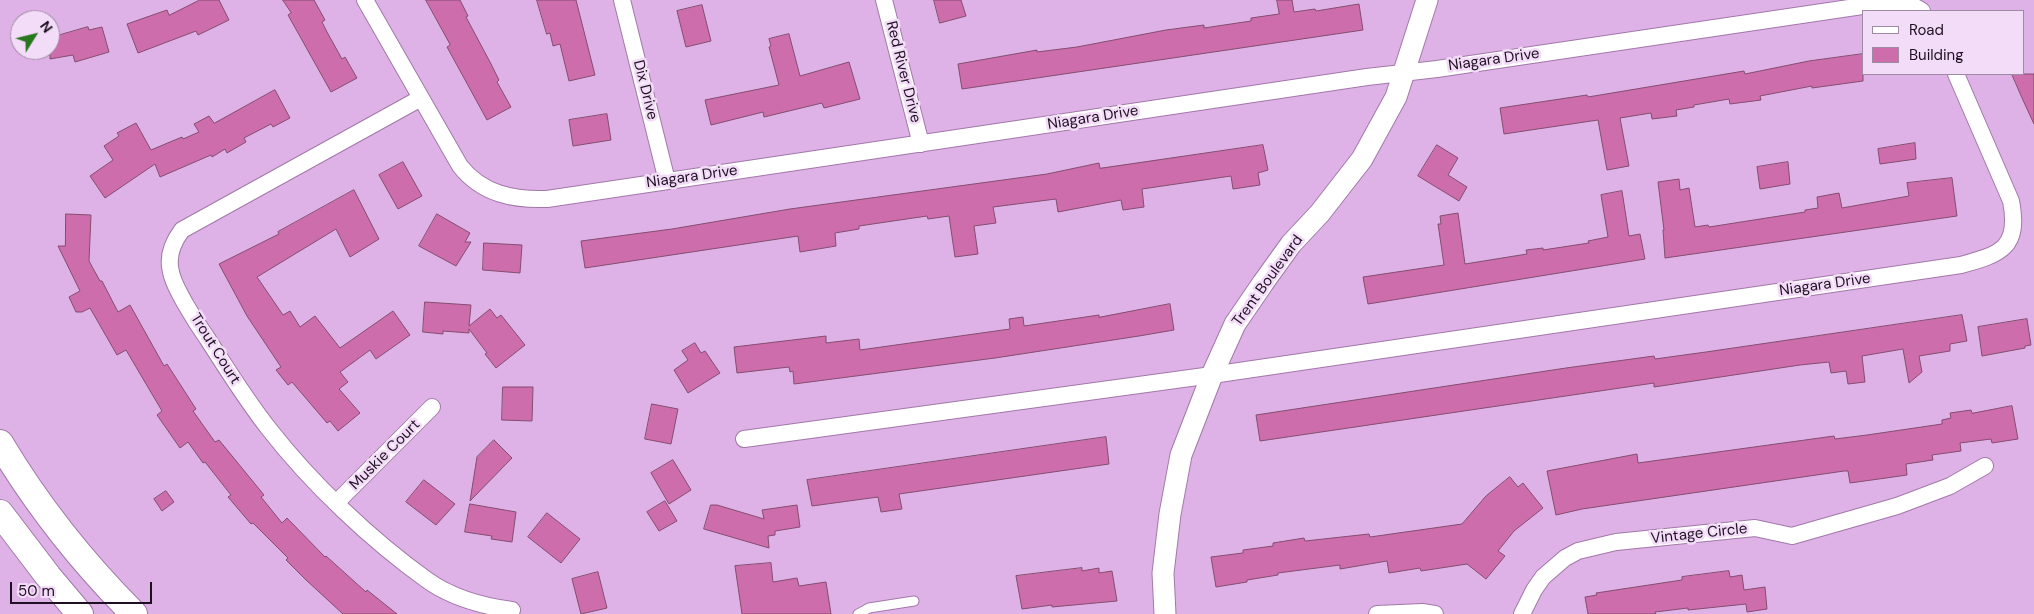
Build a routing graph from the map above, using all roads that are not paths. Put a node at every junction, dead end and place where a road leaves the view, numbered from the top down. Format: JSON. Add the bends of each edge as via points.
{"nodes":[{"id":1,"x":365,"y":0,"type":"edge"},
{"id":2,"x":622,"y":0,"type":"edge"},
{"id":3,"x":884,"y":0,"type":"edge"},
{"id":4,"x":1427,"y":0,"type":"edge"},
{"id":5,"x":1921,"y":10,"type":"edge"},
{"id":6,"x":1405,"y":72,"type":"junction"},
{"id":7,"x":1956,"y":75,"type":"edge"},
{"id":8,"x":421,"y":98,"type":"junction"},
{"id":9,"x":921,"y":144,"type":"junction"},
{"id":10,"x":667,"y":181,"type":"junction"},
{"id":11,"x":1212,"y":375,"type":"junction"},
{"id":12,"x":432,"y":407,"type":"dead end"},
{"id":13,"x":744,"y":439,"type":"dead end"},
{"id":14,"x":0,"y":443,"type":"edge"},
{"id":15,"x":1985,"y":466,"type":"dead end"},
{"id":16,"x":337,"y":502,"type":"junction"},
{"id":17,"x":0,"y":512,"type":"edge"},
{"id":18,"x":914,"y":601,"type":"dead end"},
{"id":19,"x":512,"y":610,"type":"dead end"},
{"id":20,"x":80,"y":614,"type":"edge"},
{"id":21,"x":134,"y":614,"type":"edge"},
{"id":22,"x":858,"y":614,"type":"edge"},
{"id":23,"x":1165,"y":614,"type":"edge"},
{"id":24,"x":1377,"y":614,"type":"edge"},
{"id":25,"x":1435,"y":614,"type":"edge"},
{"id":26,"x":1522,"y":614,"type":"edge"}],
"edges":[{"from":1,"to":8,"type":"street","name":"Niagara Drive"},
{"from":2,"to":10,"type":"street","name":"Dix Drive"},
{"from":3,"to":9,"type":"street","name":"Red River Drive"},
{"from":4,"to":6,"type":"street","name":"Trent Boulevard"},
{"from":5,"to":6,"type":"street","name":"Niagara Drive","via":[[1898,2],[1869,5]]},
{"from":6,"to":9,"type":"street","name":"Niagara Drive"},
{"from":6,"to":11,"type":"street","name":"Trent Boulevard","via":[[1396,96],[1362,159],[1263,283],[1235,324]]},
{"from":7,"to":11,"type":"street","name":"Niagara Drive","via":[[2010,201],[2014,220],[2013,234],[2005,247],[1989,257],[1941,268]]},
{"from":8,"to":10,"type":"street","name":"Niagara Drive","via":[[460,166],[476,182],[493,192],[511,198],[547,199]]},
{"from":8,"to":16,"type":"street","name":"Trout Court","via":[[182,230],[174,240],[170,254],[171,272],[180,292],[236,384],[270,430]]},
{"from":9,"to":10,"type":"street","name":"Niagara Drive"},
{"from":11,"to":13,"type":"street","name":"Niagara Drive"},
{"from":11,"to":23,"type":"street","name":"Trent Boulevard","via":[[1182,456],[1174,495],[1163,573]]},
{"from":12,"to":16,"type":"street","name":"Muskie Court"},
{"from":14,"to":21,"type":"main road","via":[[48,514],[88,565]]},
{"from":15,"to":26,"type":"street","name":"Vintage Circle","via":[[1950,486],[1897,506],[1792,536],[1755,528],[1616,542],[1578,551],[1543,577]]},
{"from":16,"to":19,"type":"street","name":"Trout Court","via":[[428,581],[461,598]]},
{"from":17,"to":20,"type":"main road"},
{"from":18,"to":22,"type":"lane","via":[[869,608]]},
{"from":24,"to":25,"type":"street"}]}
